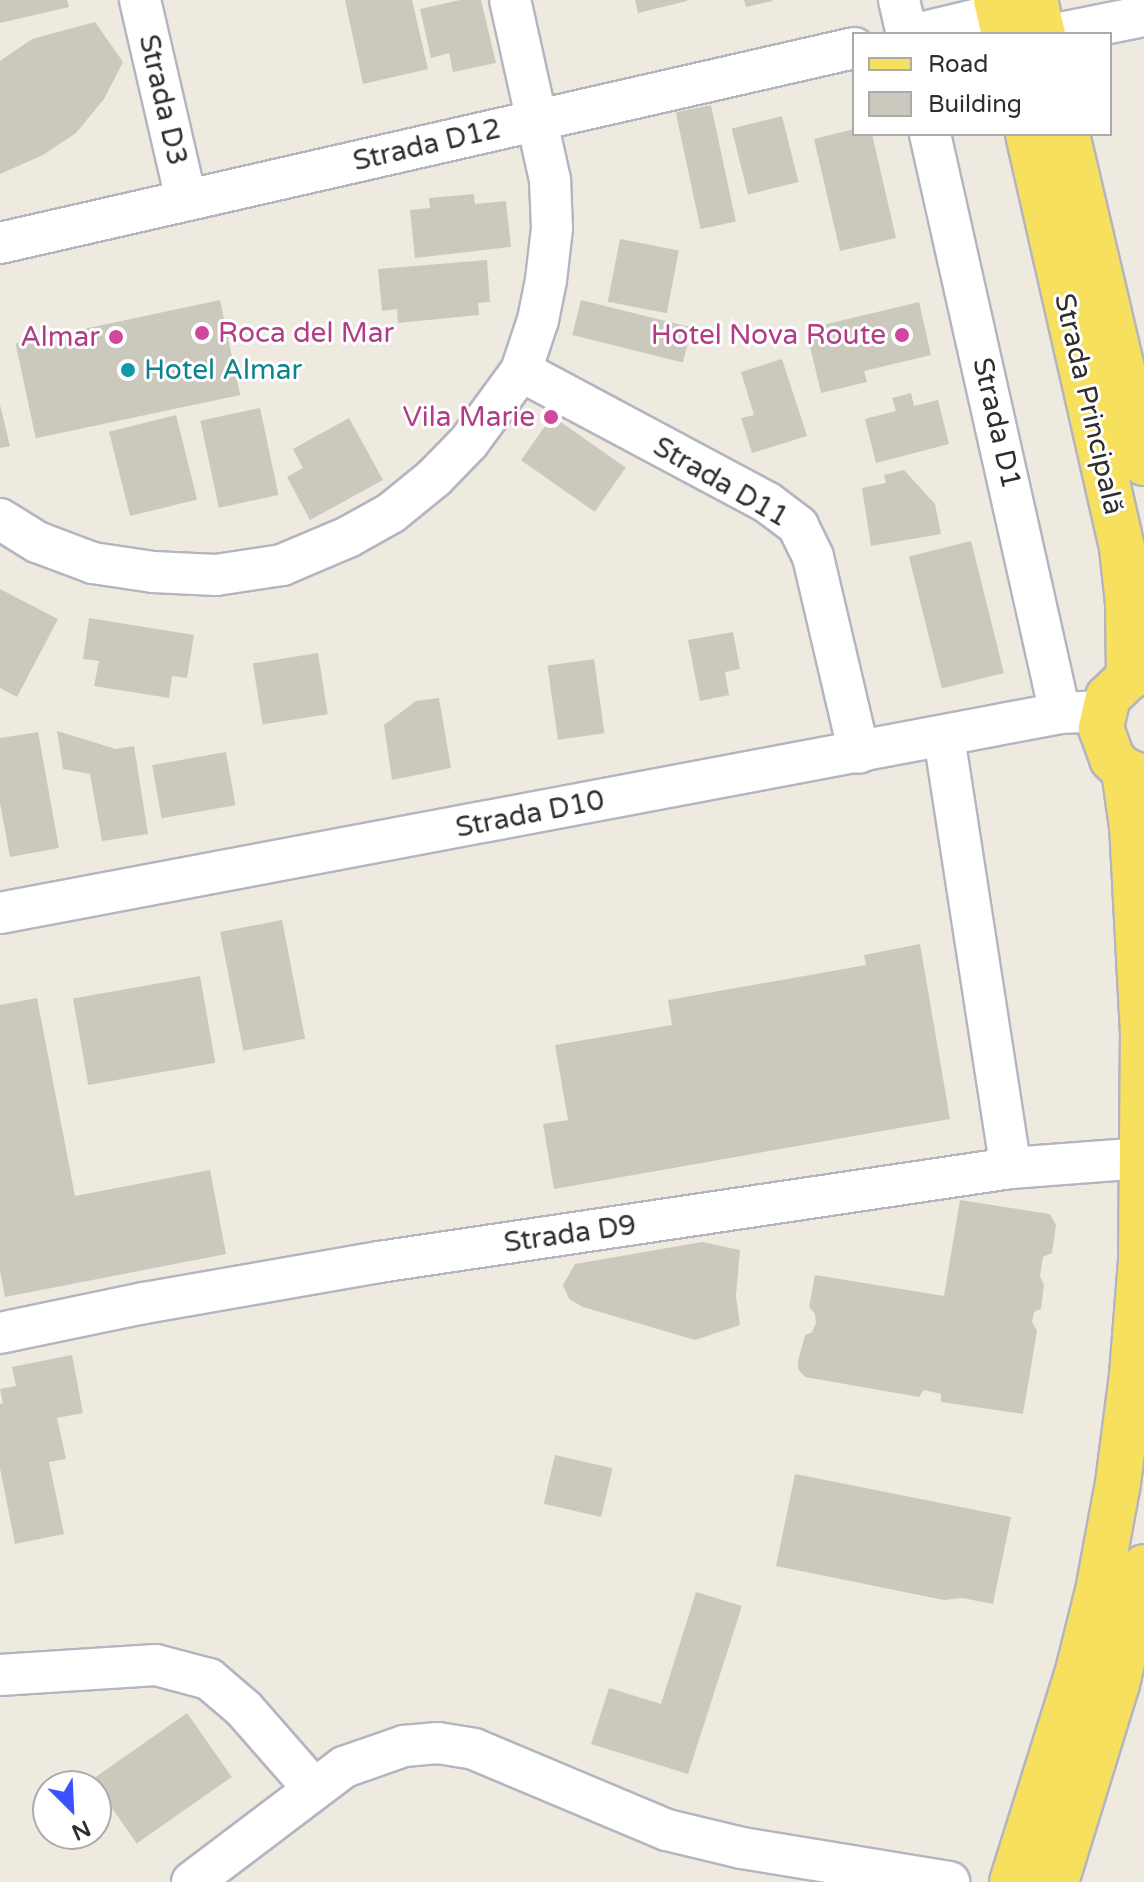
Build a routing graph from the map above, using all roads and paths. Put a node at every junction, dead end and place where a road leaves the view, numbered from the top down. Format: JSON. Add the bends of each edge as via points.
{"nodes":[{"id":1,"x":140,"y":0,"type":"edge"},
{"id":2,"x":510,"y":0,"type":"edge"},
{"id":3,"x":899,"y":0,"type":"edge"},
{"id":4,"x":1009,"y":12,"type":"edge"},
{"id":5,"x":1144,"y":16,"type":"edge"},
{"id":6,"x":907,"y":32,"type":"edge"},
{"id":7,"x":924,"y":32,"type":"edge"},
{"id":8,"x":1040,"y":32,"type":"edge"},
{"id":9,"x":1065,"y":32,"type":"edge"},
{"id":10,"x":852,"y":48,"type":"edge"},
{"id":11,"x":537,"y":120,"type":"junction"},
{"id":12,"x":931,"y":136,"type":"edge"},
{"id":13,"x":1028,"y":136,"type":"edge"},
{"id":14,"x":1067,"y":136,"type":"edge"},
{"id":15,"x":186,"y":200,"type":"junction"},
{"id":16,"x":0,"y":243,"type":"edge"},
{"id":17,"x":521,"y":371,"type":"junction"},
{"id":18,"x":1144,"y":463,"type":"edge"},
{"id":19,"x":0,"y":519,"type":"edge"},
{"id":20,"x":1136,"y":674,"type":"edge"},
{"id":21,"x":1081,"y":712,"type":"junction"},
{"id":22,"x":944,"y":737,"type":"junction"},
{"id":23,"x":859,"y":753,"type":"junction"},
{"id":24,"x":1134,"y":774,"type":"edge"},
{"id":25,"x":0,"y":913,"type":"edge"},
{"id":26,"x":1143,"y":1158,"type":"edge"},
{"id":27,"x":1011,"y":1168,"type":"junction"},
{"id":28,"x":0,"y":1333,"type":"edge"},
{"id":29,"x":1144,"y":1567,"type":"edge"},
{"id":30,"x":0,"y":1675,"type":"edge"},
{"id":31,"x":314,"y":1789,"type":"junction"},
{"id":32,"x":192,"y":1882,"type":"edge"},
{"id":33,"x":949,"y":1882,"type":"edge"},
{"id":34,"x":1012,"y":1882,"type":"edge"},
{"id":35,"x":1056,"y":1882,"type":"edge"}],
"edges":[{"from":1,"to":15,"type":"street","name":"Strada D3"},
{"from":2,"to":11,"type":"street"},
{"from":3,"to":6,"type":"street"},
{"from":4,"to":7,"type":"street"},
{"from":4,"to":8,"type":"main road"},
{"from":5,"to":9,"type":"street"},
{"from":10,"to":11,"type":"street","name":"Strada D12"},
{"from":11,"to":15,"type":"street","name":"Strada D12"},
{"from":11,"to":17,"type":"street","via":[[550,180],[552,228],[538,320]]},
{"from":12,"to":21,"type":"street","name":"Strada D1"},
{"from":13,"to":20,"type":"main road","name":"Strada Principală","via":[[1122,548]]},
{"from":14,"to":18,"type":"main road","name":"Strada Principală"},
{"from":15,"to":16,"type":"street","name":"Strada D12"},
{"from":17,"to":19,"type":"street","via":[[469,442],[391,513],[282,565],[216,575],[123,568],[37,542]]},
{"from":17,"to":23,"type":"street","name":"Strada D11","via":[[768,503],[798,526],[813,557]]},
{"from":20,"to":21,"type":"main road"},
{"from":21,"to":22,"type":"street","name":"Strada D10"},
{"from":21,"to":24,"type":"main road"},
{"from":22,"to":23,"type":"street","name":"Strada D10"},
{"from":22,"to":27,"type":"street"},
{"from":23,"to":25,"type":"street","name":"Strada D10"},
{"from":24,"to":26,"type":"main road"},
{"from":26,"to":27,"type":"street","name":"Strada D9"},
{"from":26,"to":34,"type":"main road","via":[[1141,1260],[1118,1483],[1077,1675]]},
{"from":27,"to":28,"type":"street","name":"Strada D9","via":[[379,1262]]},
{"from":29,"to":35,"type":"main road","via":[[1117,1684]]},
{"from":30,"to":31,"type":"street","via":[[156,1665],[209,1679],[244,1709]]},
{"from":31,"to":32,"type":"street"},
{"from":31,"to":33,"type":"street","via":[[344,1767],[404,1746],[438,1743],[474,1749],[667,1830],[742,1848]]}]}
